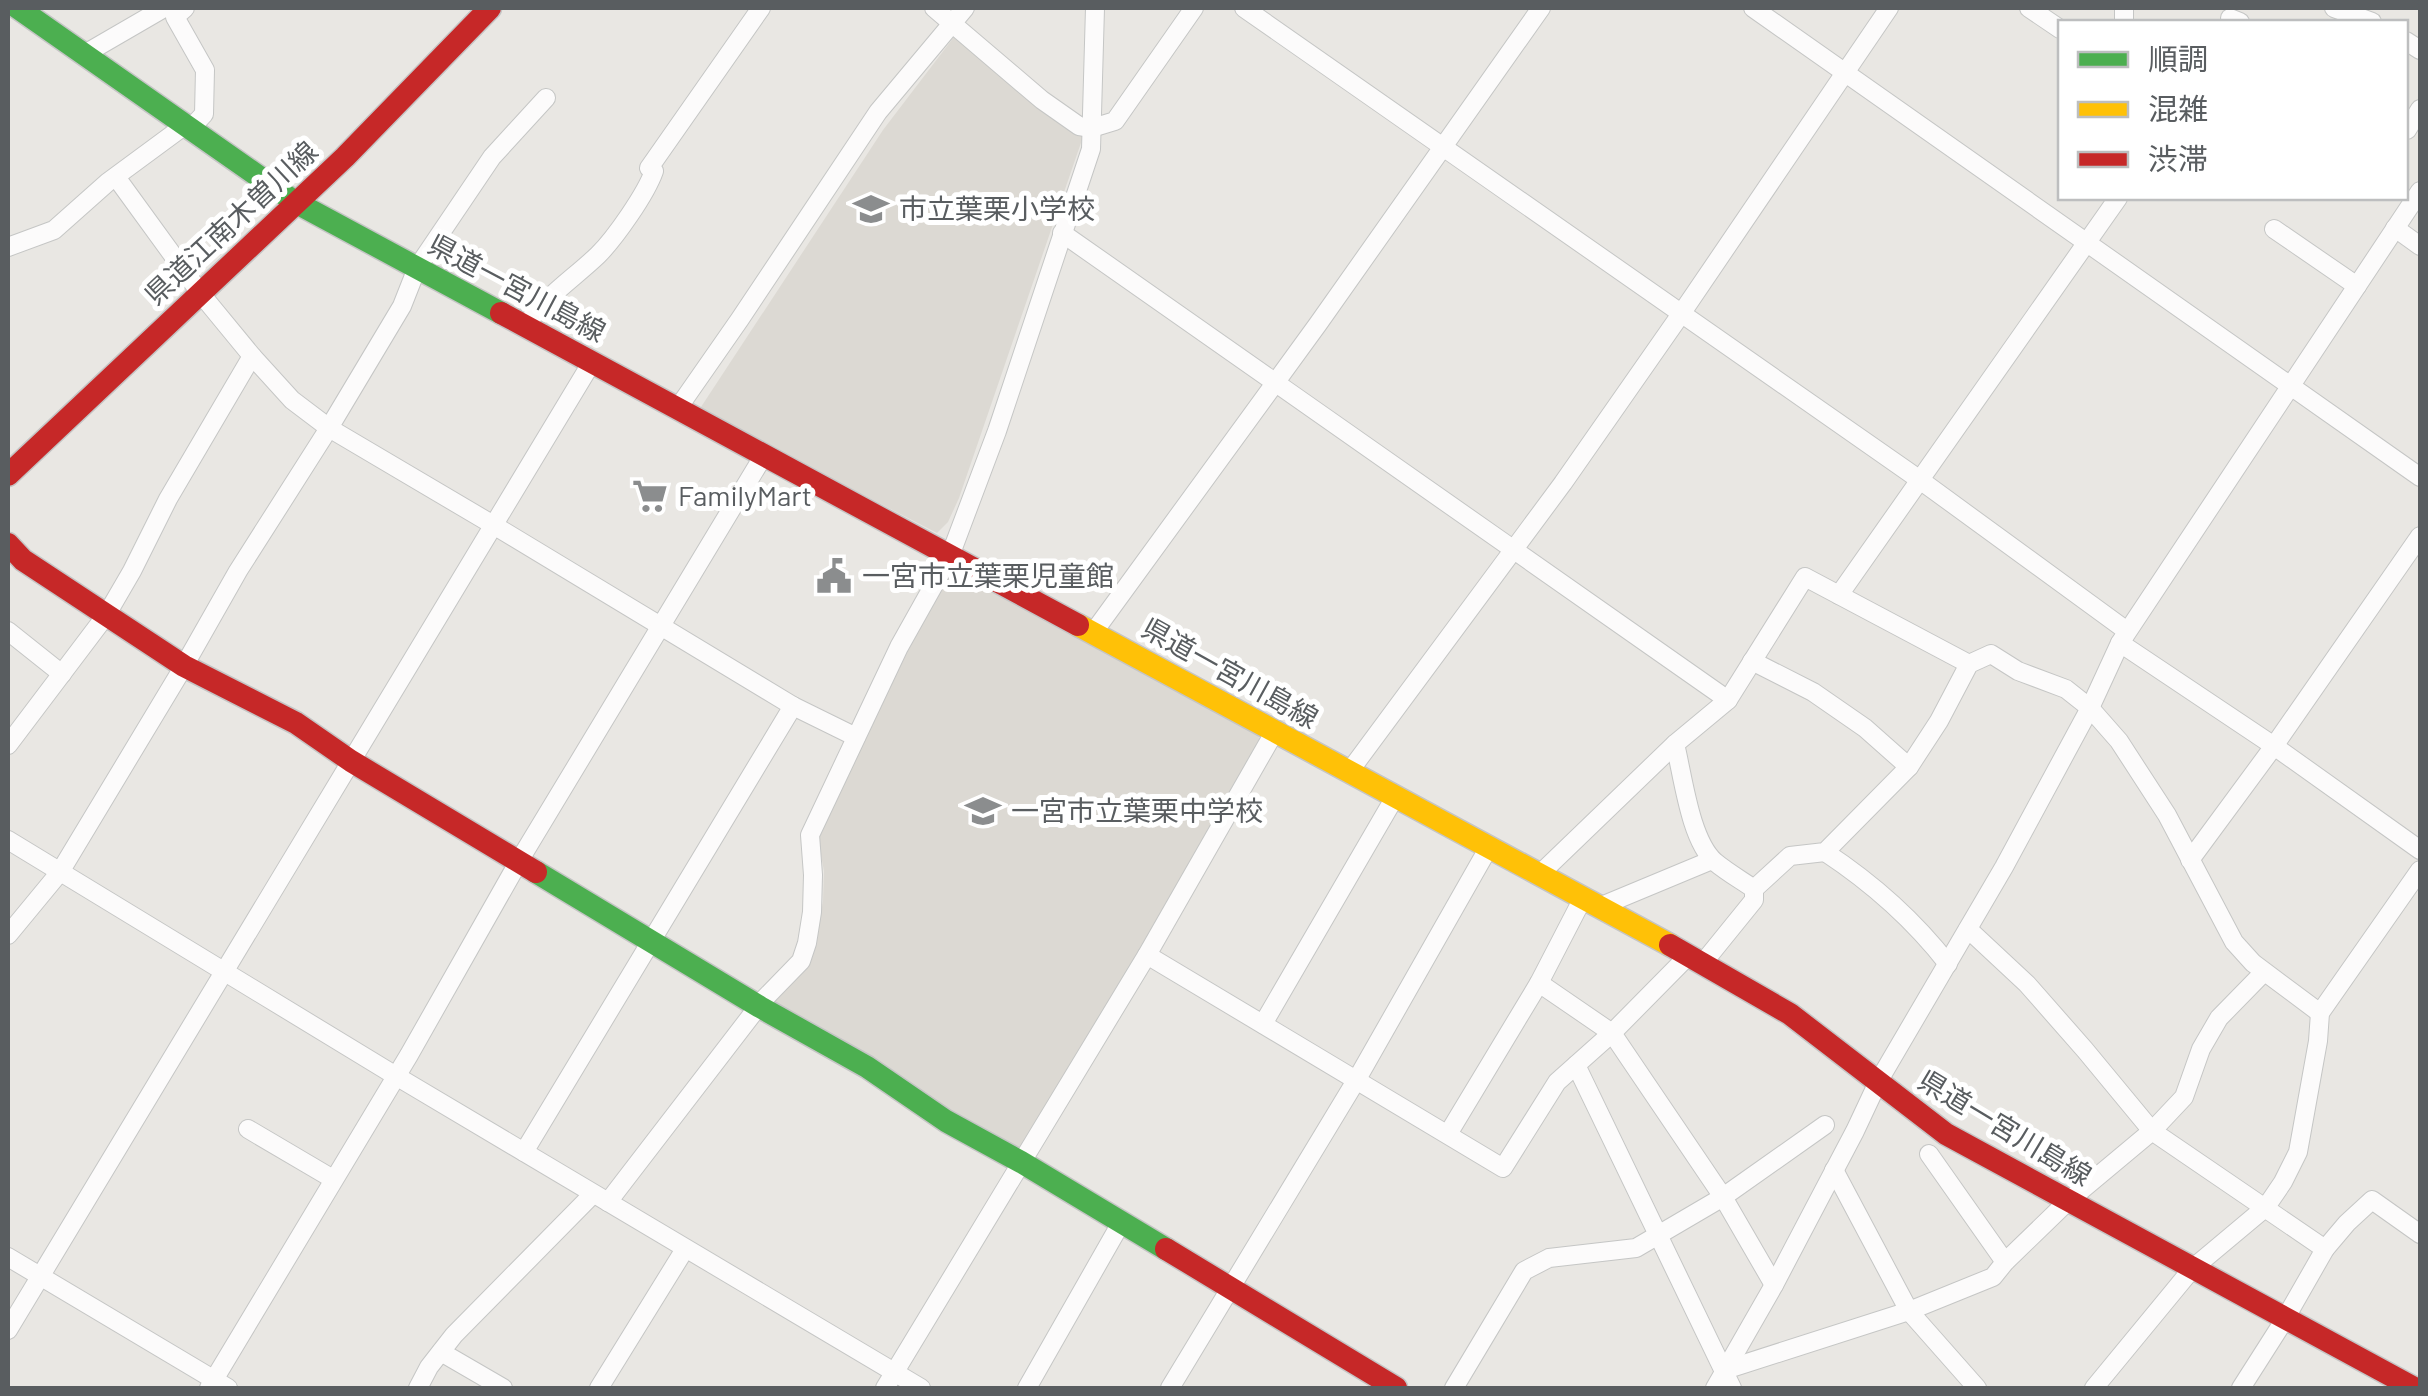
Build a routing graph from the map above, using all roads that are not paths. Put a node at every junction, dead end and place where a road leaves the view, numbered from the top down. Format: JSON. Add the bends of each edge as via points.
{"nodes":[{"id":1,"x":18,"y":8,"type":"edge"},
{"id":2,"x":490,"y":8,"type":"edge"},
{"id":3,"x":762,"y":8,"type":"edge"},
{"id":4,"x":934,"y":8,"type":"edge"},
{"id":5,"x":965,"y":8,"type":"edge"},
{"id":6,"x":1095,"y":8,"type":"edge"},
{"id":7,"x":1194,"y":8,"type":"edge"},
{"id":8,"x":1244,"y":8,"type":"edge"},
{"id":9,"x":1541,"y":8,"type":"edge"},
{"id":10,"x":1753,"y":8,"type":"edge"},
{"id":11,"x":1888,"y":8,"type":"edge"},
{"id":12,"x":2029,"y":8,"type":"edge"},
{"id":13,"x":2334,"y":8,"type":"edge"},
{"id":14,"x":172,"y":10,"type":"edge"},
{"id":15,"x":2367,"y":20,"type":"edge"},
{"id":16,"x":951,"y":23,"type":"junction"},
{"id":17,"x":2058,"y":29,"type":"edge"},
{"id":18,"x":83,"y":54,"type":"junction"},
{"id":19,"x":1845,"y":71,"type":"junction"},
{"id":20,"x":546,"y":98,"type":"dead end"},
{"id":21,"x":187,"y":127,"type":"junction"},
{"id":22,"x":1092,"y":128,"type":"junction"},
{"id":23,"x":1444,"y":146,"type":"junction"},
{"id":24,"x":116,"y":177,"type":"junction"},
{"id":25,"x":2420,"y":191,"type":"edge"},
{"id":26,"x":2117,"y":200,"type":"edge"},
{"id":27,"x":296,"y":202,"type":"junction"},
{"id":28,"x":2395,"y":228,"type":"junction"},
{"id":29,"x":2274,"y":229,"type":"dead end"},
{"id":30,"x":1062,"y":233,"type":"junction"},
{"id":31,"x":2088,"y":241,"type":"junction"},
{"id":32,"x":2420,"y":246,"type":"edge"},
{"id":33,"x":8,"y":248,"type":"edge"},
{"id":34,"x":417,"y":268,"type":"junction"},
{"id":35,"x":2357,"y":286,"type":"junction"},
{"id":36,"x":201,"y":294,"type":"junction"},
{"id":37,"x":1681,"y":314,"type":"junction"},
{"id":38,"x":526,"y":326,"type":"junction"},
{"id":39,"x":252,"y":356,"type":"junction"},
{"id":40,"x":592,"y":362,"type":"junction"},
{"id":41,"x":1276,"y":382,"type":"junction"},
{"id":42,"x":2291,"y":386,"type":"junction"},
{"id":43,"x":678,"y":408,"type":"junction"},
{"id":44,"x":329,"y":428,"type":"junction"},
{"id":45,"x":764,"y":455,"type":"junction"},
{"id":46,"x":8,"y":475,"type":"edge"},
{"id":47,"x":2420,"y":477,"type":"edge"},
{"id":48,"x":1920,"y":480,"type":"junction"},
{"id":49,"x":495,"y":526,"type":"junction"},
{"id":50,"x":2420,"y":536,"type":"edge"},
{"id":51,"x":8,"y":544,"type":"edge"},
{"id":52,"x":1514,"y":551,"type":"junction"},
{"id":53,"x":950,"y":556,"type":"junction"},
{"id":54,"x":1839,"y":595,"type":"junction"},
{"id":55,"x":106,"y":614,"type":"junction"},
{"id":56,"x":661,"y":628,"type":"junction"},
{"id":57,"x":8,"y":630,"type":"edge"},
{"id":58,"x":1094,"y":633,"type":"junction"},
{"id":59,"x":2124,"y":636,"type":"junction"},
{"id":60,"x":1752,"y":661,"type":"junction"},
{"id":61,"x":1968,"y":664,"type":"junction"},
{"id":62,"x":184,"y":666,"type":"junction"},
{"id":63,"x":62,"y":674,"type":"junction"},
{"id":64,"x":1728,"y":700,"type":"junction"},
{"id":65,"x":793,"y":706,"type":"junction"},
{"id":66,"x":2090,"y":708,"type":"junction"},
{"id":67,"x":1274,"y":730,"type":"junction"},
{"id":68,"x":856,"y":737,"type":"junction"},
{"id":69,"x":8,"y":744,"type":"edge"},
{"id":70,"x":1675,"y":744,"type":"junction"},
{"id":71,"x":2274,"y":746,"type":"junction"},
{"id":72,"x":351,"y":760,"type":"junction"},
{"id":73,"x":1910,"y":767,"type":"junction"},
{"id":74,"x":1349,"y":772,"type":"junction"},
{"id":75,"x":1395,"y":797,"type":"junction"},
{"id":76,"x":8,"y":840,"type":"edge"},
{"id":77,"x":1490,"y":847,"type":"junction"},
{"id":78,"x":2420,"y":850,"type":"edge"},
{"id":79,"x":1825,"y":852,"type":"junction"},
{"id":80,"x":1712,"y":860,"type":"junction"},
{"id":81,"x":2190,"y":860,"type":"junction"},
{"id":82,"x":520,"y":861,"type":"junction"},
{"id":83,"x":2420,"y":870,"type":"edge"},
{"id":84,"x":60,"y":872,"type":"junction"},
{"id":85,"x":1540,"y":874,"type":"junction"},
{"id":86,"x":1754,"y":889,"type":"junction"},
{"id":87,"x":1591,"y":902,"type":"junction"},
{"id":88,"x":1968,"y":929,"type":"junction"},
{"id":89,"x":8,"y":935,"type":"edge"},
{"id":90,"x":651,"y":940,"type":"junction"},
{"id":91,"x":1147,"y":955,"type":"junction"},
{"id":92,"x":1696,"y":959,"type":"junction"},
{"id":93,"x":1948,"y":964,"type":"junction"},
{"id":94,"x":224,"y":970,"type":"junction"},
{"id":95,"x":2264,"y":972,"type":"junction"},
{"id":96,"x":1539,"y":983,"type":"junction"},
{"id":97,"x":760,"y":1006,"type":"junction"},
{"id":98,"x":2320,"y":1013,"type":"junction"},
{"id":99,"x":1262,"y":1024,"type":"junction"},
{"id":100,"x":1612,"y":1033,"type":"junction"},
{"id":101,"x":1576,"y":1066,"type":"junction"},
{"id":102,"x":396,"y":1076,"type":"junction"},
{"id":103,"x":1357,"y":1079,"type":"junction"},
{"id":104,"x":1878,"y":1082,"type":"junction"},
{"id":105,"x":1825,"y":1125,"type":"dead end"},
{"id":106,"x":248,"y":1129,"type":"dead end"},
{"id":107,"x":2152,"y":1132,"type":"junction"},
{"id":108,"x":1448,"y":1134,"type":"junction"},
{"id":109,"x":524,"y":1152,"type":"junction"},
{"id":110,"x":1930,"y":1154,"type":"dead end"},
{"id":111,"x":1021,"y":1162,"type":"junction"},
{"id":112,"x":1834,"y":1170,"type":"junction"},
{"id":113,"x":333,"y":1179,"type":"junction"},
{"id":114,"x":1724,"y":1197,"type":"junction"},
{"id":115,"x":601,"y":1198,"type":"junction"},
{"id":116,"x":2067,"y":1202,"type":"junction"},
{"id":117,"x":2266,"y":1207,"type":"junction"},
{"id":118,"x":1121,"y":1223,"type":"junction"},
{"id":119,"x":2420,"y":1234,"type":"edge"},
{"id":120,"x":1658,"y":1235,"type":"junction"},
{"id":121,"x":685,"y":1249,"type":"junction"},
{"id":122,"x":2325,"y":1249,"type":"junction"},
{"id":123,"x":8,"y":1256,"type":"edge"},
{"id":124,"x":2004,"y":1262,"type":"junction"},
{"id":125,"x":2192,"y":1269,"type":"junction"},
{"id":126,"x":40,"y":1276,"type":"junction"},
{"id":127,"x":1774,"y":1285,"type":"junction"},
{"id":128,"x":1230,"y":1288,"type":"junction"},
{"id":129,"x":1909,"y":1311,"type":"junction"},
{"id":130,"x":2285,"y":1318,"type":"junction"},
{"id":131,"x":8,"y":1330,"type":"edge"},
{"id":132,"x":441,"y":1352,"type":"junction"},
{"id":133,"x":1725,"y":1370,"type":"junction"},
{"id":134,"x":890,"y":1381,"type":"edge"},
{"id":135,"x":2420,"y":1382,"type":"edge"},
{"id":136,"x":217,"y":1386,"type":"edge"},
{"id":137,"x":418,"y":1388,"type":"edge"},
{"id":138,"x":503,"y":1388,"type":"edge"},
{"id":139,"x":600,"y":1388,"type":"edge"},
{"id":140,"x":921,"y":1388,"type":"edge"},
{"id":141,"x":1027,"y":1388,"type":"edge"},
{"id":142,"x":1170,"y":1388,"type":"edge"},
{"id":143,"x":1396,"y":1388,"type":"edge"},
{"id":144,"x":1454,"y":1388,"type":"edge"},
{"id":145,"x":1715,"y":1388,"type":"edge"},
{"id":146,"x":1732,"y":1388,"type":"edge"},
{"id":147,"x":1977,"y":1388,"type":"edge"},
{"id":148,"x":2094,"y":1388,"type":"edge"},
{"id":149,"x":2241,"y":1388,"type":"edge"},
{"id":150,"x":2415,"y":1388,"type":"edge"}],
"edges":[{"from":1,"to":18,"type":"main road","name":"県道一宮川島線"},
{"from":2,"to":27,"type":"main road","name":"県道江南木曽川線"},
{"from":3,"to":38,"type":"street","via":[[649,168],[654,172],[648,189],[598,254]]},
{"from":4,"to":16,"type":"street"},
{"from":5,"to":16,"type":"street"},
{"from":6,"to":22,"type":"street"},
{"from":7,"to":22,"type":"street","via":[[1115,121]]},
{"from":8,"to":23,"type":"street"},
{"from":9,"to":23,"type":"street"},
{"from":10,"to":19,"type":"street"},
{"from":11,"to":19,"type":"street"},
{"from":12,"to":17,"type":"street"},
{"from":13,"to":15,"type":"street"},
{"from":14,"to":18,"type":"street"},
{"from":14,"to":21,"type":"street","via":[[205,70],[204,114]]},
{"from":16,"to":22,"type":"street","via":[[1042,100]]},
{"from":16,"to":43,"type":"street","via":[[878,112]]},
{"from":18,"to":21,"type":"main road","name":"県道一宮川島線"},
{"from":19,"to":31,"type":"street"},
{"from":19,"to":37,"type":"street"},
{"from":20,"to":34,"type":"street","via":[[492,157]]},
{"from":21,"to":24,"type":"street"},
{"from":21,"to":27,"type":"main road","name":"県道一宮川島線"},
{"from":22,"to":30,"type":"street"},
{"from":23,"to":37,"type":"street"},
{"from":23,"to":41,"type":"street"},
{"from":24,"to":33,"type":"street","via":[[54,230]]},
{"from":24,"to":36,"type":"street"},
{"from":25,"to":28,"type":"street"},
{"from":26,"to":31,"type":"street"},
{"from":27,"to":34,"type":"main road","name":"県道一宮川島線"},
{"from":27,"to":36,"type":"main road","name":"県道江南木曽川線"},
{"from":28,"to":32,"type":"street"},
{"from":28,"to":35,"type":"street"},
{"from":29,"to":35,"type":"street"},
{"from":30,"to":41,"type":"street"},
{"from":30,"to":53,"type":"street"},
{"from":31,"to":42,"type":"street"},
{"from":31,"to":48,"type":"street"},
{"from":34,"to":38,"type":"main road","name":"県道一宮川島線"},
{"from":34,"to":44,"type":"street","via":[[402,306]]},
{"from":35,"to":42,"type":"street"},
{"from":36,"to":39,"type":"street"},
{"from":36,"to":46,"type":"main road","name":"県道江南木曽川線"},
{"from":37,"to":48,"type":"street"},
{"from":37,"to":52,"type":"street"},
{"from":38,"to":40,"type":"main road","name":"県道一宮川島線"},
{"from":39,"to":44,"type":"street"},
{"from":39,"to":55,"type":"street"},
{"from":40,"to":43,"type":"main road","name":"県道一宮川島線"},
{"from":40,"to":49,"type":"street"},
{"from":41,"to":52,"type":"street"},
{"from":41,"to":58,"type":"street"},
{"from":42,"to":47,"type":"street"},
{"from":42,"to":59,"type":"street"},
{"from":43,"to":45,"type":"main road","name":"県道一宮川島線"},
{"from":44,"to":49,"type":"street"},
{"from":44,"to":62,"type":"street"},
{"from":45,"to":53,"type":"main road","name":"県道一宮川島線"},
{"from":45,"to":56,"type":"street"},
{"from":48,"to":54,"type":"street"},
{"from":48,"to":59,"type":"street"},
{"from":49,"to":56,"type":"street"},
{"from":49,"to":72,"type":"street"},
{"from":50,"to":71,"type":"street"},
{"from":51,"to":55,"type":"main road"},
{"from":52,"to":64,"type":"street"},
{"from":52,"to":74,"type":"street"},
{"from":53,"to":58,"type":"main road","name":"県道一宮川島線"},
{"from":53,"to":68,"type":"street"},
{"from":54,"to":60,"type":"street","via":[[1805,577]]},
{"from":54,"to":61,"type":"street"},
{"from":55,"to":62,"type":"main road"},
{"from":55,"to":63,"type":"street"},
{"from":56,"to":65,"type":"street"},
{"from":56,"to":82,"type":"street"},
{"from":57,"to":63,"type":"street"},
{"from":58,"to":67,"type":"main road","name":"県道一宮川島線"},
{"from":59,"to":66,"type":"street"},
{"from":59,"to":71,"type":"street"},
{"from":60,"to":64,"type":"street"},
{"from":60,"to":73,"type":"street","via":[[1812,692]]},
{"from":61,"to":66,"type":"street","via":[[1991,654],[2066,689]]},
{"from":61,"to":73,"type":"street"},
{"from":62,"to":72,"type":"main road"},
{"from":62,"to":84,"type":"street"},
{"from":63,"to":69,"type":"street"},
{"from":64,"to":70,"type":"street"},
{"from":65,"to":68,"type":"street"},
{"from":65,"to":90,"type":"street"},
{"from":66,"to":81,"type":"street","via":[[2158,800]]},
{"from":66,"to":88,"type":"street"},
{"from":67,"to":74,"type":"main road","name":"県道一宮川島線"},
{"from":67,"to":91,"type":"street"},
{"from":68,"to":97,"type":"street","via":[[810,835],[807,943],[800,962]]},
{"from":70,"to":80,"type":"street","via":[[1688,810]]},
{"from":70,"to":85,"type":"street"},
{"from":71,"to":78,"type":"street"},
{"from":71,"to":81,"type":"street"},
{"from":72,"to":82,"type":"main road"},
{"from":72,"to":94,"type":"street"},
{"from":73,"to":79,"type":"street"},
{"from":74,"to":75,"type":"main road","name":"県道一宮川島線"},
{"from":75,"to":77,"type":"main road","name":"県道一宮川島線"},
{"from":75,"to":99,"type":"street"},
{"from":76,"to":84,"type":"street"},
{"from":77,"to":85,"type":"main road","name":"県道一宮川島線"},
{"from":77,"to":103,"type":"street"},
{"from":79,"to":86,"type":"street","via":[[1790,856]]},
{"from":79,"to":93,"type":"street","via":[[1895,904]]},
{"from":80,"to":86,"type":"street"},
{"from":80,"to":87,"type":"street"},
{"from":81,"to":95,"type":"street","via":[[2234,942]]},
{"from":82,"to":90,"type":"main road"},
{"from":82,"to":102,"type":"street"},
{"from":83,"to":98,"type":"street"},
{"from":84,"to":89,"type":"street"},
{"from":84,"to":94,"type":"street"},
{"from":85,"to":87,"type":"main road","name":"県道一宮川島線"},
{"from":86,"to":92,"type":"street","via":[[1754,900]]},
{"from":87,"to":92,"type":"main road","name":"県道一宮川島線"},
{"from":87,"to":96,"type":"street"},
{"from":88,"to":93,"type":"street"},
{"from":88,"to":107,"type":"street","via":[[2086,1050]]},
{"from":90,"to":97,"type":"main road"},
{"from":90,"to":109,"type":"street"},
{"from":91,"to":99,"type":"street"},
{"from":91,"to":111,"type":"street"},
{"from":92,"to":100,"type":"street"},
{"from":92,"to":104,"type":"main road","name":"県道一宮川島線","via":[[1790,1014]]},
{"from":93,"to":104,"type":"street"},
{"from":94,"to":102,"type":"street"},
{"from":94,"to":126,"type":"street"},
{"from":95,"to":98,"type":"street"},
{"from":95,"to":107,"type":"street","via":[[2219,1018],[2184,1097]]},
{"from":96,"to":100,"type":"street"},
{"from":96,"to":108,"type":"street"},
{"from":97,"to":111,"type":"main road"},
{"from":97,"to":115,"type":"street"},
{"from":98,"to":117,"type":"street","via":[[2298,1152]]},
{"from":99,"to":103,"type":"street"},
{"from":100,"to":101,"type":"street"},
{"from":100,"to":114,"type":"street"},
{"from":101,"to":108,"type":"street","via":[[1557,1082],[1502,1168]]},
{"from":101,"to":120,"type":"street"},
{"from":102,"to":109,"type":"street"},
{"from":102,"to":113,"type":"street"},
{"from":103,"to":108,"type":"street"},
{"from":103,"to":128,"type":"street"},
{"from":104,"to":112,"type":"street"},
{"from":104,"to":116,"type":"main road","name":"県道一宮川島線","via":[[1946,1134]]},
{"from":105,"to":114,"type":"street"},
{"from":106,"to":113,"type":"street"},
{"from":107,"to":116,"type":"street"},
{"from":107,"to":117,"type":"street"},
{"from":109,"to":115,"type":"street"},
{"from":110,"to":124,"type":"street"},
{"from":111,"to":118,"type":"main road"},
{"from":111,"to":134,"type":"street"},
{"from":112,"to":127,"type":"street"},
{"from":112,"to":129,"type":"street"},
{"from":113,"to":136,"type":"street"},
{"from":114,"to":120,"type":"street"},
{"from":114,"to":127,"type":"street"},
{"from":115,"to":121,"type":"street"},
{"from":115,"to":132,"type":"street","via":[[541,1244]]},
{"from":116,"to":124,"type":"street"},
{"from":116,"to":125,"type":"main road","name":"県道一宮川島線"},
{"from":117,"to":122,"type":"street"},
{"from":117,"to":125,"type":"street"},
{"from":118,"to":128,"type":"main road"},
{"from":118,"to":141,"type":"street"},
{"from":119,"to":122,"type":"street","via":[[2372,1200]]},
{"from":120,"to":133,"type":"street"},
{"from":120,"to":144,"type":"street","via":[[1636,1248],[1549,1258],[1524,1271]]},
{"from":121,"to":134,"type":"street"},
{"from":121,"to":139,"type":"street"},
{"from":122,"to":130,"type":"street"},
{"from":123,"to":126,"type":"street"},
{"from":124,"to":129,"type":"street","via":[[1993,1276]]},
{"from":125,"to":130,"type":"main road","name":"県道一宮川島線"},
{"from":125,"to":148,"type":"street"},
{"from":126,"to":131,"type":"street"},
{"from":126,"to":136,"type":"street"},
{"from":127,"to":133,"type":"street"},
{"from":128,"to":142,"type":"street"},
{"from":128,"to":143,"type":"main road"},
{"from":129,"to":133,"type":"street"},
{"from":129,"to":147,"type":"street"},
{"from":130,"to":149,"type":"street"},
{"from":130,"to":150,"type":"main road","name":"県道一宮川島線"},
{"from":132,"to":137,"type":"street"},
{"from":132,"to":138,"type":"street"},
{"from":133,"to":145,"type":"street"},
{"from":133,"to":146,"type":"street"},
{"from":134,"to":140,"type":"street"},
{"from":135,"to":150,"type":"street"}]}
